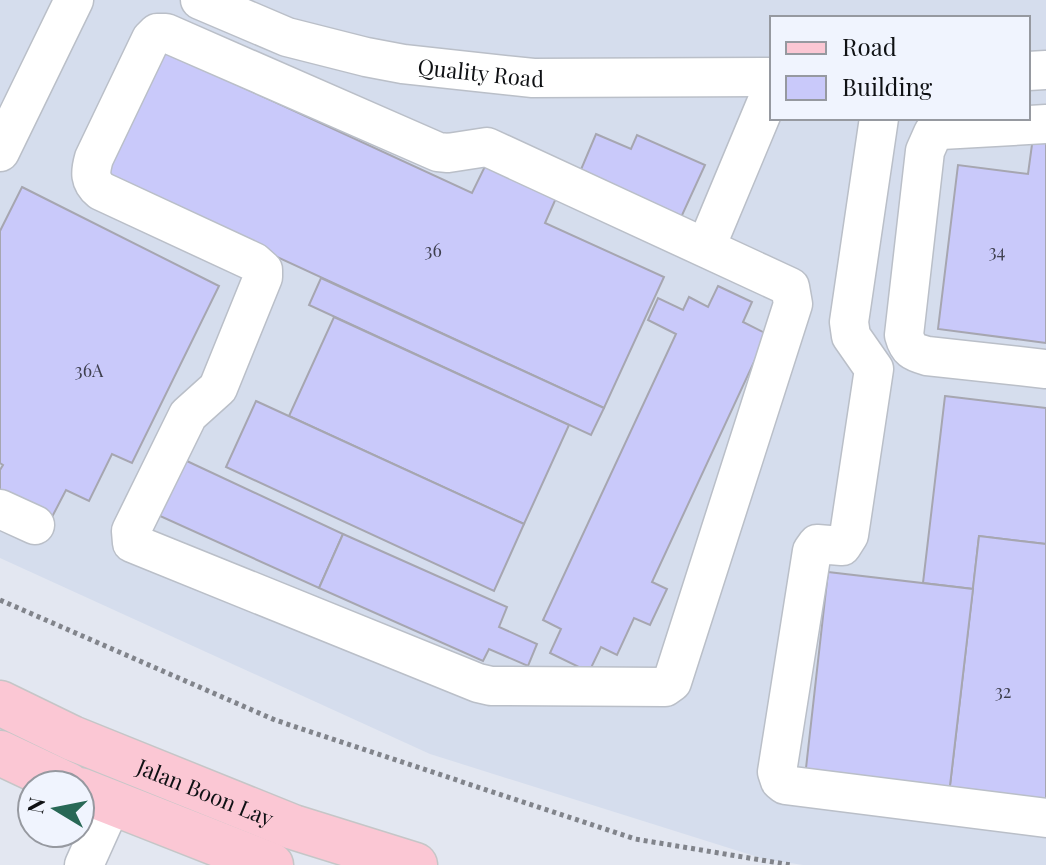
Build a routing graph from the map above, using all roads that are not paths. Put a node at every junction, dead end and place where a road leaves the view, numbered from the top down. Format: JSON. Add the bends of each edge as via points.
{"nodes":[{"id":1,"x":74,"y":0,"type":"edge"},
{"id":2,"x":200,"y":0,"type":"edge"},
{"id":3,"x":770,"y":77,"type":"edge"},
{"id":4,"x":770,"y":94,"type":"edge"},
{"id":5,"x":879,"y":120,"type":"edge"},
{"id":6,"x":1046,"y":124,"type":"edge"},
{"id":7,"x":0,"y":152,"type":"edge"},
{"id":8,"x":706,"y":247,"type":"junction"},
{"id":9,"x":874,"y":369,"type":"junction"},
{"id":10,"x":1046,"y":369,"type":"edge"},
{"id":11,"x":1046,"y":389,"type":"edge"},
{"id":12,"x":0,"y":509,"type":"edge"},
{"id":13,"x":35,"y":525,"type":"dead end"},
{"id":14,"x":0,"y":703,"type":"edge"},
{"id":15,"x":0,"y":753,"type":"edge"},
{"id":16,"x":34,"y":769,"type":"edge"},
{"id":17,"x":96,"y":797,"type":"edge"},
{"id":18,"x":1046,"y":818,"type":"edge"},
{"id":19,"x":271,"y":865,"type":"edge"},
{"id":20,"x":415,"y":865,"type":"edge"}],
"edges":[{"from":1,"to":7,"type":"street"},
{"from":2,"to":3,"type":"street","name":"Quality Road","via":[[287,37],[445,70],[533,78]]},
{"from":4,"to":8,"type":"street"},
{"from":5,"to":9,"type":"street","via":[[849,322],[851,336]]},
{"from":6,"to":10,"type":"street","via":[[933,133],[925,151],[904,335],[913,352]]},
{"from":8,"to":8,"type":"street","via":[[487,147],[438,152],[157,33],[94,158],[94,185],[254,262],[263,277],[218,388],[188,415],[131,531],[132,543],[478,683],[665,687],[677,671],[793,304],[790,287],[783,282]]},
{"from":9,"to":11,"type":"street"},
{"from":9,"to":18,"type":"street","via":[[846,542],[838,547],[817,544],[812,551],[780,781]]},
{"from":12,"to":13,"type":"street"},
{"from":14,"to":20,"type":"main road","name":"Jalan Boon Lay","via":[[72,738],[293,827]]},
{"from":15,"to":16,"type":"main road"},
{"from":17,"to":19,"type":"main road","name":"Jalan Boon Lay"}]}
